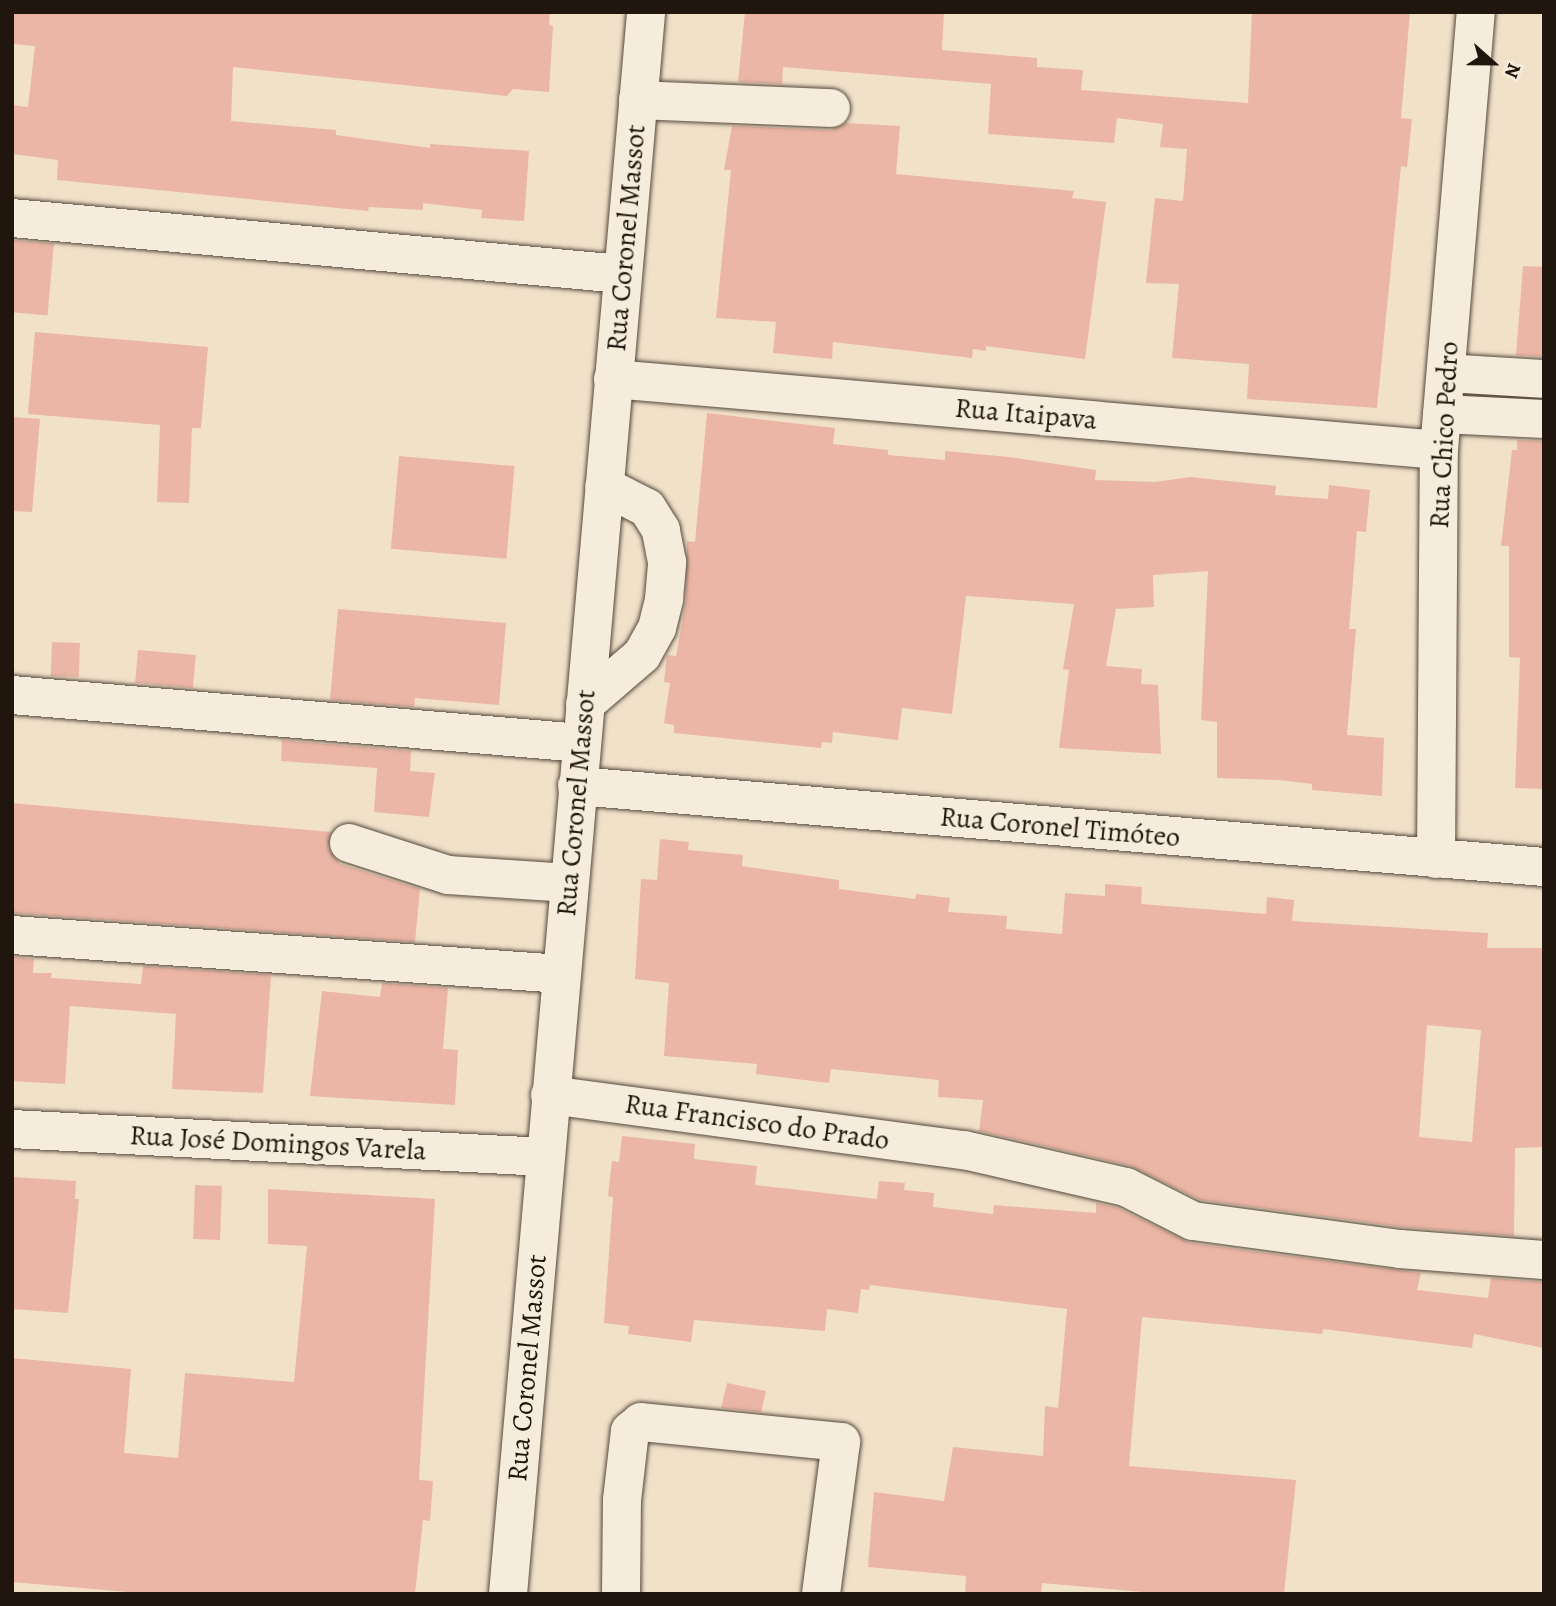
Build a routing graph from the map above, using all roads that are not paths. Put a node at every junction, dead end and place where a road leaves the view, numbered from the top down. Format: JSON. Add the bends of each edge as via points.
{"nodes":[{"id":1,"x":646,"y":12,"type":"edge"},
{"id":2,"x":1476,"y":12,"type":"edge"},
{"id":3,"x":638,"y":100,"type":"junction"},
{"id":4,"x":831,"y":108,"type":"dead end"},
{"id":5,"x":12,"y":218,"type":"edge"},
{"id":6,"x":622,"y":274,"type":"junction"},
{"id":7,"x":1446,"y":373,"type":"junction"},
{"id":8,"x":613,"y":379,"type":"junction"},
{"id":9,"x":1544,"y":379,"type":"edge"},
{"id":10,"x":1544,"y":419,"type":"edge"},
{"id":11,"x":1441,"y":432,"type":"junction"},
{"id":12,"x":604,"y":486,"type":"junction"},
{"id":13,"x":12,"y":695,"type":"edge"},
{"id":14,"x":584,"y":704,"type":"junction"},
{"id":15,"x":581,"y":743,"type":"junction"},
{"id":16,"x":577,"y":786,"type":"junction"},
{"id":17,"x":349,"y":843,"type":"dead end"},
{"id":18,"x":1436,"y":859,"type":"junction"},
{"id":19,"x":1544,"y":867,"type":"edge"},
{"id":20,"x":569,"y":883,"type":"junction"},
{"id":21,"x":12,"y":935,"type":"edge"},
{"id":22,"x":561,"y":975,"type":"junction"},
{"id":23,"x":550,"y":1095,"type":"junction"},
{"id":24,"x":12,"y":1129,"type":"edge"},
{"id":25,"x":544,"y":1157,"type":"junction"},
{"id":26,"x":1544,"y":1260,"type":"edge"},
{"id":27,"x":508,"y":1594,"type":"edge"},
{"id":28,"x":621,"y":1594,"type":"edge"},
{"id":29,"x":821,"y":1594,"type":"edge"}],
"edges":[{"from":1,"to":3,"type":"street","name":"Rua Coronel Massot"},
{"from":2,"to":7,"type":"street","name":"Rua Chico Pedro"},
{"from":3,"to":4,"type":"street"},
{"from":3,"to":6,"type":"street","name":"Rua Coronel Massot"},
{"from":5,"to":6,"type":"street"},
{"from":6,"to":8,"type":"street","name":"Rua Coronel Massot"},
{"from":7,"to":9,"type":"street"},
{"from":7,"to":11,"type":"street","name":"Rua Chico Pedro"},
{"from":8,"to":11,"type":"street","name":"Rua Itaipava"},
{"from":8,"to":12,"type":"street","name":"Rua Coronel Massot"},
{"from":10,"to":11,"type":"street","name":"Rua Itaipava"},
{"from":11,"to":18,"type":"street","name":"Rua Chico Pedro"},
{"from":12,"to":14,"type":"street","name":"Rua Coronel Massot"},
{"from":12,"to":14,"type":"street","via":[[647,508],[661,530],[667,562],[664,599],[657,628],[642,655]]},
{"from":13,"to":15,"type":"street"},
{"from":14,"to":15,"type":"street","name":"Rua Coronel Massot"},
{"from":15,"to":16,"type":"street","name":"Rua Coronel Massot"},
{"from":16,"to":18,"type":"street","name":"Rua Coronel Timóteo"},
{"from":16,"to":20,"type":"street","name":"Rua Coronel Massot"},
{"from":17,"to":20,"type":"street","via":[[448,875]]},
{"from":18,"to":19,"type":"street","name":"Rua Coronel Timóteo"},
{"from":20,"to":22,"type":"street","name":"Rua Coronel Massot"},
{"from":21,"to":22,"type":"street"},
{"from":22,"to":23,"type":"street","name":"Rua Coronel Massot"},
{"from":23,"to":25,"type":"street","name":"Rua Coronel Massot"},
{"from":23,"to":26,"type":"street","name":"Rua Francisco do Prado","via":[[964,1150],[1126,1187],[1194,1221],[1400,1249]]},
{"from":24,"to":25,"type":"street","name":"Rua José Domingos Varela"},
{"from":25,"to":27,"type":"street","name":"Rua Coronel Massot"},
{"from":28,"to":29,"type":"street","via":[[630,1431],[641,1422],[841,1442]]}]}
